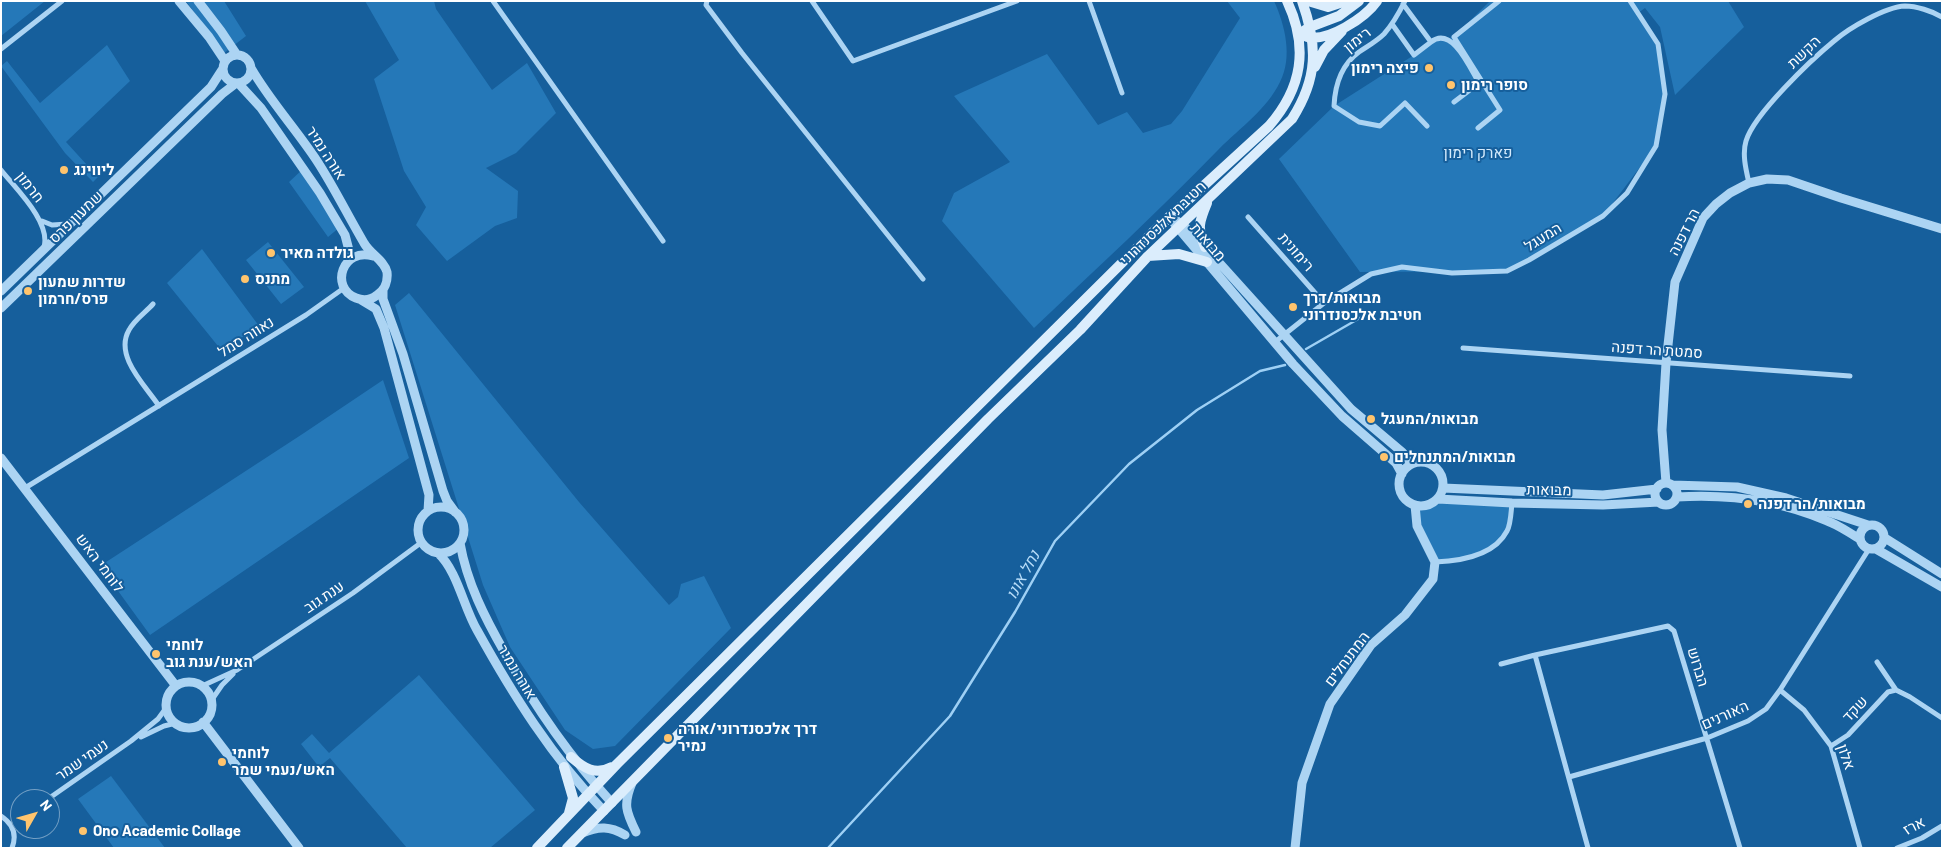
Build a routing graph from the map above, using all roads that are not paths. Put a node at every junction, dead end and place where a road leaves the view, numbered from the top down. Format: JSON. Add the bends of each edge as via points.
{"nodes":[{"id":1,"x":62,"y":1,"type":"edge"},
{"id":2,"x":179,"y":1,"type":"edge"},
{"id":3,"x":198,"y":1,"type":"edge"},
{"id":4,"x":494,"y":1,"type":"edge"},
{"id":5,"x":707,"y":1,"type":"edge"},
{"id":6,"x":812,"y":1,"type":"edge"},
{"id":7,"x":1017,"y":1,"type":"edge"},
{"id":8,"x":1089,"y":1,"type":"edge"},
{"id":9,"x":1288,"y":1,"type":"edge"},
{"id":10,"x":1302,"y":1,"type":"edge"},
{"id":11,"x":1308,"y":1,"type":"edge"},
{"id":12,"x":1346,"y":1,"type":"edge"},
{"id":13,"x":1359,"y":1,"type":"edge"},
{"id":14,"x":1377,"y":1,"type":"edge"},
{"id":15,"x":1499,"y":1,"type":"edge"},
{"id":16,"x":1630,"y":1,"type":"edge"},
{"id":17,"x":1404,"y":2,"type":"edge"},
{"id":18,"x":1942,"y":17,"type":"edge"},
{"id":19,"x":1392,"y":24,"type":"junction"},
{"id":20,"x":1310,"y":26,"type":"junction"},
{"id":21,"x":1346,"y":27,"type":"junction"},
{"id":22,"x":1299,"y":35,"type":"junction"},
{"id":23,"x":1313,"y":39,"type":"junction"},
{"id":24,"x":1431,"y":42,"type":"junction"},
{"id":25,"x":1,"y":50,"type":"edge"},
{"id":26,"x":237,"y":55,"type":"junction"},
{"id":27,"x":223,"y":65,"type":"junction"},
{"id":28,"x":251,"y":68,"type":"junction"},
{"id":29,"x":1311,"y":77,"type":"junction"},
{"id":30,"x":237,"y":84,"type":"junction"},
{"id":31,"x":1122,"y":93,"type":"dead end"},
{"id":32,"x":1454,"y":102,"type":"dead end"},
{"id":33,"x":1427,"y":126,"type":"dead end"},
{"id":34,"x":1478,"y":128,"type":"dead end"},
{"id":35,"x":1,"y":170,"type":"edge"},
{"id":36,"x":1749,"y":183,"type":"junction"},
{"id":37,"x":1208,"y":200,"type":"junction"},
{"id":38,"x":1169,"y":216,"type":"junction"},
{"id":39,"x":1248,"y":217,"type":"dead end"},
{"id":40,"x":40,"y":219,"type":"junction"},
{"id":41,"x":70,"y":224,"type":"junction"},
{"id":42,"x":1180,"y":226,"type":"junction"},
{"id":43,"x":1942,"y":229,"type":"edge"},
{"id":44,"x":663,"y":241,"type":"dead end"},
{"id":45,"x":1205,"y":247,"type":"junction"},
{"id":46,"x":43,"y":250,"type":"junction"},
{"id":47,"x":373,"y":256,"type":"junction"},
{"id":48,"x":1148,"y":256,"type":"junction"},
{"id":49,"x":351,"y":258,"type":"junction"},
{"id":50,"x":1207,"y":262,"type":"junction"},
{"id":51,"x":923,"y":279,"type":"dead end"},
{"id":52,"x":344,"y":288,"type":"junction"},
{"id":53,"x":383,"y":290,"type":"junction"},
{"id":54,"x":1,"y":291,"type":"edge"},
{"id":55,"x":360,"y":299,"type":"junction"},
{"id":56,"x":153,"y":304,"type":"dead end"},
{"id":57,"x":1324,"y":304,"type":"junction"},
{"id":58,"x":1,"y":308,"type":"edge"},
{"id":59,"x":1283,"y":336,"type":"junction"},
{"id":60,"x":1275,"y":342,"type":"junction"},
{"id":61,"x":1463,"y":348,"type":"dead end"},
{"id":62,"x":1666,"y":363,"type":"junction"},
{"id":63,"x":1850,"y":376,"type":"dead end"},
{"id":64,"x":160,"y":406,"type":"junction"},
{"id":65,"x":1,"y":458,"type":"edge"},
{"id":66,"x":1412,"y":464,"type":"junction"},
{"id":67,"x":1402,"y":474,"type":"junction"},
{"id":68,"x":1669,"y":484,"type":"junction"},
{"id":69,"x":25,"y":488,"type":"junction"},
{"id":70,"x":1443,"y":488,"type":"junction"},
{"id":71,"x":1657,"y":489,"type":"junction"},
{"id":72,"x":1677,"y":497,"type":"junction"},
{"id":73,"x":1438,"y":499,"type":"junction"},
{"id":74,"x":1659,"y":502,"type":"junction"},
{"id":75,"x":1512,"y":503,"type":"junction"},
{"id":76,"x":1415,"y":505,"type":"junction"},
{"id":77,"x":428,"y":511,"type":"junction"},
{"id":78,"x":455,"y":512,"type":"junction"},
{"id":79,"x":1868,"y":525,"type":"junction"},
{"id":80,"x":1885,"y":538,"type":"junction"},
{"id":81,"x":1860,"y":540,"type":"junction"},
{"id":82,"x":422,"y":542,"type":"junction"},
{"id":83,"x":460,"y":543,"type":"junction"},
{"id":84,"x":1872,"y":549,"type":"junction"},
{"id":85,"x":438,"y":553,"type":"junction"},
{"id":86,"x":1435,"y":562,"type":"junction"},
{"id":87,"x":1942,"y":574,"type":"edge"},
{"id":88,"x":1942,"y":586,"type":"edge"},
{"id":89,"x":1535,"y":654,"type":"junction"},
{"id":90,"x":1876,"y":662,"type":"dead end"},
{"id":91,"x":1501,"y":664,"type":"dead end"},
{"id":92,"x":237,"y":670,"type":"junction"},
{"id":93,"x":176,"y":686,"type":"junction"},
{"id":94,"x":202,"y":686,"type":"junction"},
{"id":95,"x":1780,"y":690,"type":"junction"},
{"id":96,"x":1896,"y":690,"type":"junction"},
{"id":97,"x":211,"y":701,"type":"junction"},
{"id":98,"x":166,"y":708,"type":"junction"},
{"id":99,"x":1942,"y":718,"type":"edge"},
{"id":100,"x":204,"y":722,"type":"junction"},
{"id":101,"x":176,"y":724,"type":"junction"},
{"id":102,"x":1707,"y":738,"type":"junction"},
{"id":103,"x":131,"y":741,"type":"junction"},
{"id":104,"x":1831,"y":746,"type":"junction"},
{"id":105,"x":571,"y":756,"type":"junction"},
{"id":106,"x":617,"y":764,"type":"junction"},
{"id":107,"x":564,"y":767,"type":"junction"},
{"id":108,"x":1569,"y":777,"type":"junction"},
{"id":109,"x":633,"y":780,"type":"junction"},
{"id":110,"x":597,"y":786,"type":"junction"},
{"id":111,"x":60,"y":791,"type":"edge"},
{"id":112,"x":589,"y":795,"type":"junction"},
{"id":113,"x":612,"y":802,"type":"junction"},
{"id":114,"x":604,"y":811,"type":"junction"},
{"id":115,"x":568,"y":816,"type":"junction"},
{"id":116,"x":1942,"y":826,"type":"edge"},
{"id":117,"x":636,"y":832,"type":"dead end"},
{"id":118,"x":582,"y":833,"type":"junction"},
{"id":119,"x":626,"y":835,"type":"dead end"},
{"id":120,"x":299,"y":848,"type":"edge"},
{"id":121,"x":536,"y":848,"type":"edge"},
{"id":122,"x":568,"y":848,"type":"edge"},
{"id":123,"x":1295,"y":848,"type":"edge"},
{"id":124,"x":1588,"y":848,"type":"edge"},
{"id":125,"x":1740,"y":848,"type":"edge"},
{"id":126,"x":1860,"y":848,"type":"edge"},
{"id":127,"x":1897,"y":848,"type":"edge"}],
"edges":[{"from":1,"to":25,"type":"street"},
{"from":2,"to":27,"type":"street","via":[[209,37]]},
{"from":3,"to":26,"type":"street"},
{"from":4,"to":44,"type":"street"},
{"from":5,"to":51,"type":"street","via":[[706,5],[742,53]]},
{"from":6,"to":7,"type":"street","via":[[853,61]]},
{"from":8,"to":31,"type":"street"},
{"from":9,"to":22,"type":"main road","name":"חטיבת אלכסנדרוני"},
{"from":10,"to":20,"type":"main road","name":"חטיבת אלכסנדרוני"},
{"from":11,"to":12,"type":"main road","via":[[1328,7]]},
{"from":13,"to":20,"type":"main road","via":[[1339,16]]},
{"from":14,"to":21,"type":"main road"},
{"from":15,"to":34,"type":"street","via":[[1454,37],[1500,110]]},
{"from":16,"to":57,"type":"street","name":"המעגל","via":[[1658,44],[1665,94],[1656,146],[1627,193],[1603,216],[1507,271],[1452,274],[1402,267],[1371,274]]},
{"from":17,"to":19,"type":"street","name":"רימון"},
{"from":17,"to":24,"type":"street"},
{"from":18,"to":36,"type":"street","name":"הקשת","via":[[1934,12],[1905,6],[1859,24],[1834,40],[1756,121],[1746,142],[1745,164]]},
{"from":19,"to":24,"type":"street","via":[[1414,55]]},
{"from":19,"to":33,"type":"street","name":"רימון","via":[[1343,69],[1338,78],[1334,106],[1359,122],[1380,126],[1405,103]]},
{"from":20,"to":22,"type":"main road"},
{"from":20,"to":23,"type":"main road","name":"חטיבת אלכסנדרוני"},
{"from":21,"to":23,"type":"main road"},
{"from":21,"to":29,"type":"main road","via":[[1324,50]]},
{"from":22,"to":23,"type":"main road"},
{"from":22,"to":38,"type":"main road","name":"חטיבת אלכסנדרוני","via":[[1299,69],[1290,96],[1279,114]]},
{"from":23,"to":29,"type":"main road","name":"חטיבת אלכסנדרוני"},
{"from":24,"to":32,"type":"street","via":[[1442,38],[1454,43],[1478,83]]},
{"from":26,"to":27,"type":"street","via":[[228,58]]},
{"from":26,"to":28,"type":"street","via":[[248,60]]},
{"from":27,"to":30,"type":"street","via":[[224,78]]},
{"from":27,"to":41,"type":"street","name":"שמעון פרס","via":[[211,87]]},
{"from":28,"to":30,"type":"street","via":[[247,80]]},
{"from":28,"to":47,"type":"street","name":"אורה נמיר","via":[[317,161]]},
{"from":29,"to":37,"type":"main road","name":"חטיבת אלכסנדרוני","via":[[1308,90],[1292,119]]},
{"from":30,"to":49,"type":"street","name":"אורה נמיר","via":[[261,108],[320,193],[345,235]]},
{"from":30,"to":58,"type":"street","name":"שמעון פרס","via":[[222,94]]},
{"from":35,"to":40,"type":"street","name":"חרמון"},
{"from":36,"to":43,"type":"street","name":"הר דפנה","via":[[1767,179],[1788,180]]},
{"from":36,"to":62,"type":"street","name":"הר דפנה","via":[[1730,193],[1704,218],[1675,282]]},
{"from":37,"to":42,"type":"main road","name":"חטיבת אלכסנדרוני"},
{"from":37,"to":45,"type":"main road","via":[[1199,227]]},
{"from":38,"to":42,"type":"street","name":"מבואות"},
{"from":38,"to":106,"type":"main road","name":"חטיבת אלכסנדרוני"},
{"from":39,"to":57,"type":"street","name":"רימונית"},
{"from":40,"to":41,"type":"street","name":"חרמון","via":[[52,225]]},
{"from":40,"to":46,"type":"street","name":"חרמון","via":[[46,239]]},
{"from":41,"to":46,"type":"street","name":"שמעון פרס"},
{"from":42,"to":45,"type":"street","name":"מבואות"},
{"from":42,"to":48,"type":"main road","name":"חטיבת אלכסנדרוני"},
{"from":42,"to":50,"type":"street","name":"מבואות"},
{"from":45,"to":59,"type":"street","name":"מבואות"},
{"from":46,"to":54,"type":"street","name":"שמעון פרס"},
{"from":47,"to":49,"type":"street","via":[[361,254]]},
{"from":47,"to":53,"type":"street","via":[[385,268],[387,279]]},
{"from":48,"to":50,"type":"main road","via":[[1179,254]]},
{"from":48,"to":109,"type":"main road","name":"חטיבת אלכסנדרוני","via":[[1080,330],[988,419]]},
{"from":49,"to":52,"type":"street","via":[[342,272]]},
{"from":50,"to":60,"type":"street","name":"מבואות"},
{"from":52,"to":55,"type":"street"},
{"from":52,"to":64,"type":"street","name":"נאווה סמל"},
{"from":53,"to":55,"type":"street","via":[[374,298]]},
{"from":53,"to":78,"type":"street","via":[[383,299],[403,354],[443,491]]},
{"from":55,"to":77,"type":"street","via":[[376,309],[384,328],[429,495]]},
{"from":56,"to":64,"type":"street","via":[[130,328],[124,346],[126,359]]},
{"from":57,"to":59,"type":"street","name":"המעגל"},
{"from":59,"to":60,"type":"street","name":"המעגל"},
{"from":59,"to":66,"type":"street","name":"מבואות","via":[[1351,409]]},
{"from":60,"to":67,"type":"street","name":"מבואות","via":[[1342,416],[1396,463]]},
{"from":61,"to":62,"type":"street","name":"סמטת הר דפנה"},
{"from":62,"to":63,"type":"street","name":"סמטת הר דפנה"},
{"from":62,"to":68,"type":"street","name":"הר דפנה","via":[[1662,430]]},
{"from":64,"to":69,"type":"street","name":"נאווה סמל"},
{"from":65,"to":69,"type":"street","name":"לוחמי האש"},
{"from":66,"to":67,"type":"street"},
{"from":66,"to":70,"type":"street","via":[[1432,465],[1441,475]]},
{"from":67,"to":76,"type":"street","via":[[1401,492]]},
{"from":68,"to":71,"type":"street"},
{"from":68,"to":72,"type":"street","via":[[1676,490]]},
{"from":68,"to":79,"type":"street","via":[[1738,486]]},
{"from":69,"to":93,"type":"street","name":"לוחמי האש"},
{"from":70,"to":71,"type":"street","name":"מבואות","via":[[1603,496]]},
{"from":70,"to":73,"type":"street"},
{"from":71,"to":74,"type":"street"},
{"from":72,"to":74,"type":"street","via":[[1669,504]]},
{"from":72,"to":81,"type":"street","via":[[1736,497],[1787,506],[1828,521]]},
{"from":73,"to":75,"type":"street","name":"מבואות"},
{"from":73,"to":76,"type":"street","via":[[1425,506]]},
{"from":74,"to":75,"type":"street","name":"מבואות","via":[[1603,505]]},
{"from":75,"to":86,"type":"street","via":[[1508,530],[1494,548],[1461,561]]},
{"from":76,"to":86,"type":"street","via":[[1417,526]]},
{"from":77,"to":78,"type":"street","via":[[444,507]]},
{"from":77,"to":82,"type":"street","via":[[419,525]]},
{"from":78,"to":83,"type":"street","via":[[464,526]]},
{"from":79,"to":80,"type":"street","via":[[1880,527]]},
{"from":79,"to":81,"type":"street","via":[[1863,529]]},
{"from":80,"to":84,"type":"street","via":[[1882,544]]},
{"from":80,"to":87,"type":"street"},
{"from":81,"to":84,"type":"street"},
{"from":82,"to":85,"type":"street"},
{"from":82,"to":92,"type":"street","name":"ענת גוב","via":[[353,593]]},
{"from":83,"to":85,"type":"street","via":[[451,551]]},
{"from":83,"to":105,"type":"street","name":"אורה נמיר","via":[[469,581],[486,620]]},
{"from":84,"to":88,"type":"street"},
{"from":84,"to":95,"type":"street","name":"האורנים"},
{"from":85,"to":107,"type":"street","name":"אורה נמיר","via":[[446,560],[472,622],[503,678]]},
{"from":86,"to":123,"type":"street","name":"המתנחלים","via":[[1433,579],[1427,588],[1405,615],[1371,645],[1330,704],[1302,783]]},
{"from":89,"to":91,"type":"street","name":"הברוש"},
{"from":89,"to":102,"type":"street","name":"הברוש","via":[[1668,626],[1674,631]]},
{"from":89,"to":108,"type":"street"},
{"from":90,"to":96,"type":"street"},
{"from":92,"to":94,"type":"street","name":"ענת גוב"},
{"from":92,"to":97,"type":"street","name":"ענת גוב"},
{"from":93,"to":94,"type":"street","via":[[192,682]]},
{"from":93,"to":98,"type":"street","via":[[168,695]]},
{"from":94,"to":97,"type":"street"},
{"from":95,"to":102,"type":"street","name":"האורנים","via":[[1766,709],[1748,721]]},
{"from":95,"to":104,"type":"street","name":"אלון","via":[[1804,710]]},
{"from":96,"to":99,"type":"street"},
{"from":96,"to":104,"type":"street","name":"שקד","via":[[1888,692],[1848,735]]},
{"from":97,"to":100,"type":"street","via":[[210,713]]},
{"from":98,"to":101,"type":"street"},
{"from":98,"to":103,"type":"street","name":"נעמי שמר","via":[[158,719]]},
{"from":100,"to":101,"type":"street","via":[[192,728]]},
{"from":100,"to":120,"type":"street"},
{"from":101,"to":103,"type":"street","name":"נעמי שמר"},
{"from":102,"to":108,"type":"street","name":"האורנים"},
{"from":102,"to":125,"type":"street","name":"הברוש"},
{"from":103,"to":111,"type":"street","name":"נעמי שמר"},
{"from":104,"to":126,"type":"street","name":"אלון"},
{"from":105,"to":106,"type":"main road","via":[[584,768],[596,772]]},
{"from":105,"to":110,"type":"street","name":"אורה נמיר"},
{"from":106,"to":110,"type":"main road","name":"חטיבת אלכסנדרוני"},
{"from":107,"to":112,"type":"street","name":"אורה נמיר"},
{"from":107,"to":115,"type":"main road","via":[[573,798]]},
{"from":108,"to":124,"type":"street"},
{"from":109,"to":113,"type":"main road","name":"חטיבת אלכסנדרוני"},
{"from":109,"to":117,"type":"street","via":[[626,808]]},
{"from":110,"to":112,"type":"main road","name":"חטיבת אלכסנדרוני"},
{"from":110,"to":113,"type":"street","name":"אורה נמיר"},
{"from":112,"to":114,"type":"street","name":"אורה נמיר"},
{"from":112,"to":115,"type":"main road","name":"חטיבת אלכסנדרוני"},
{"from":113,"to":114,"type":"main road","name":"חטיבת אלכסנדרוני"},
{"from":114,"to":118,"type":"main road","name":"חטיבת אלכסנדרוני"},
{"from":115,"to":121,"type":"main road","name":"חטיבת אלכסנדרוני"},
{"from":116,"to":127,"type":"street","name":"ארז"},
{"from":118,"to":119,"type":"street","via":[[608,827]]},
{"from":118,"to":122,"type":"main road","name":"חטיבת אלכסנדרוני"}]}
